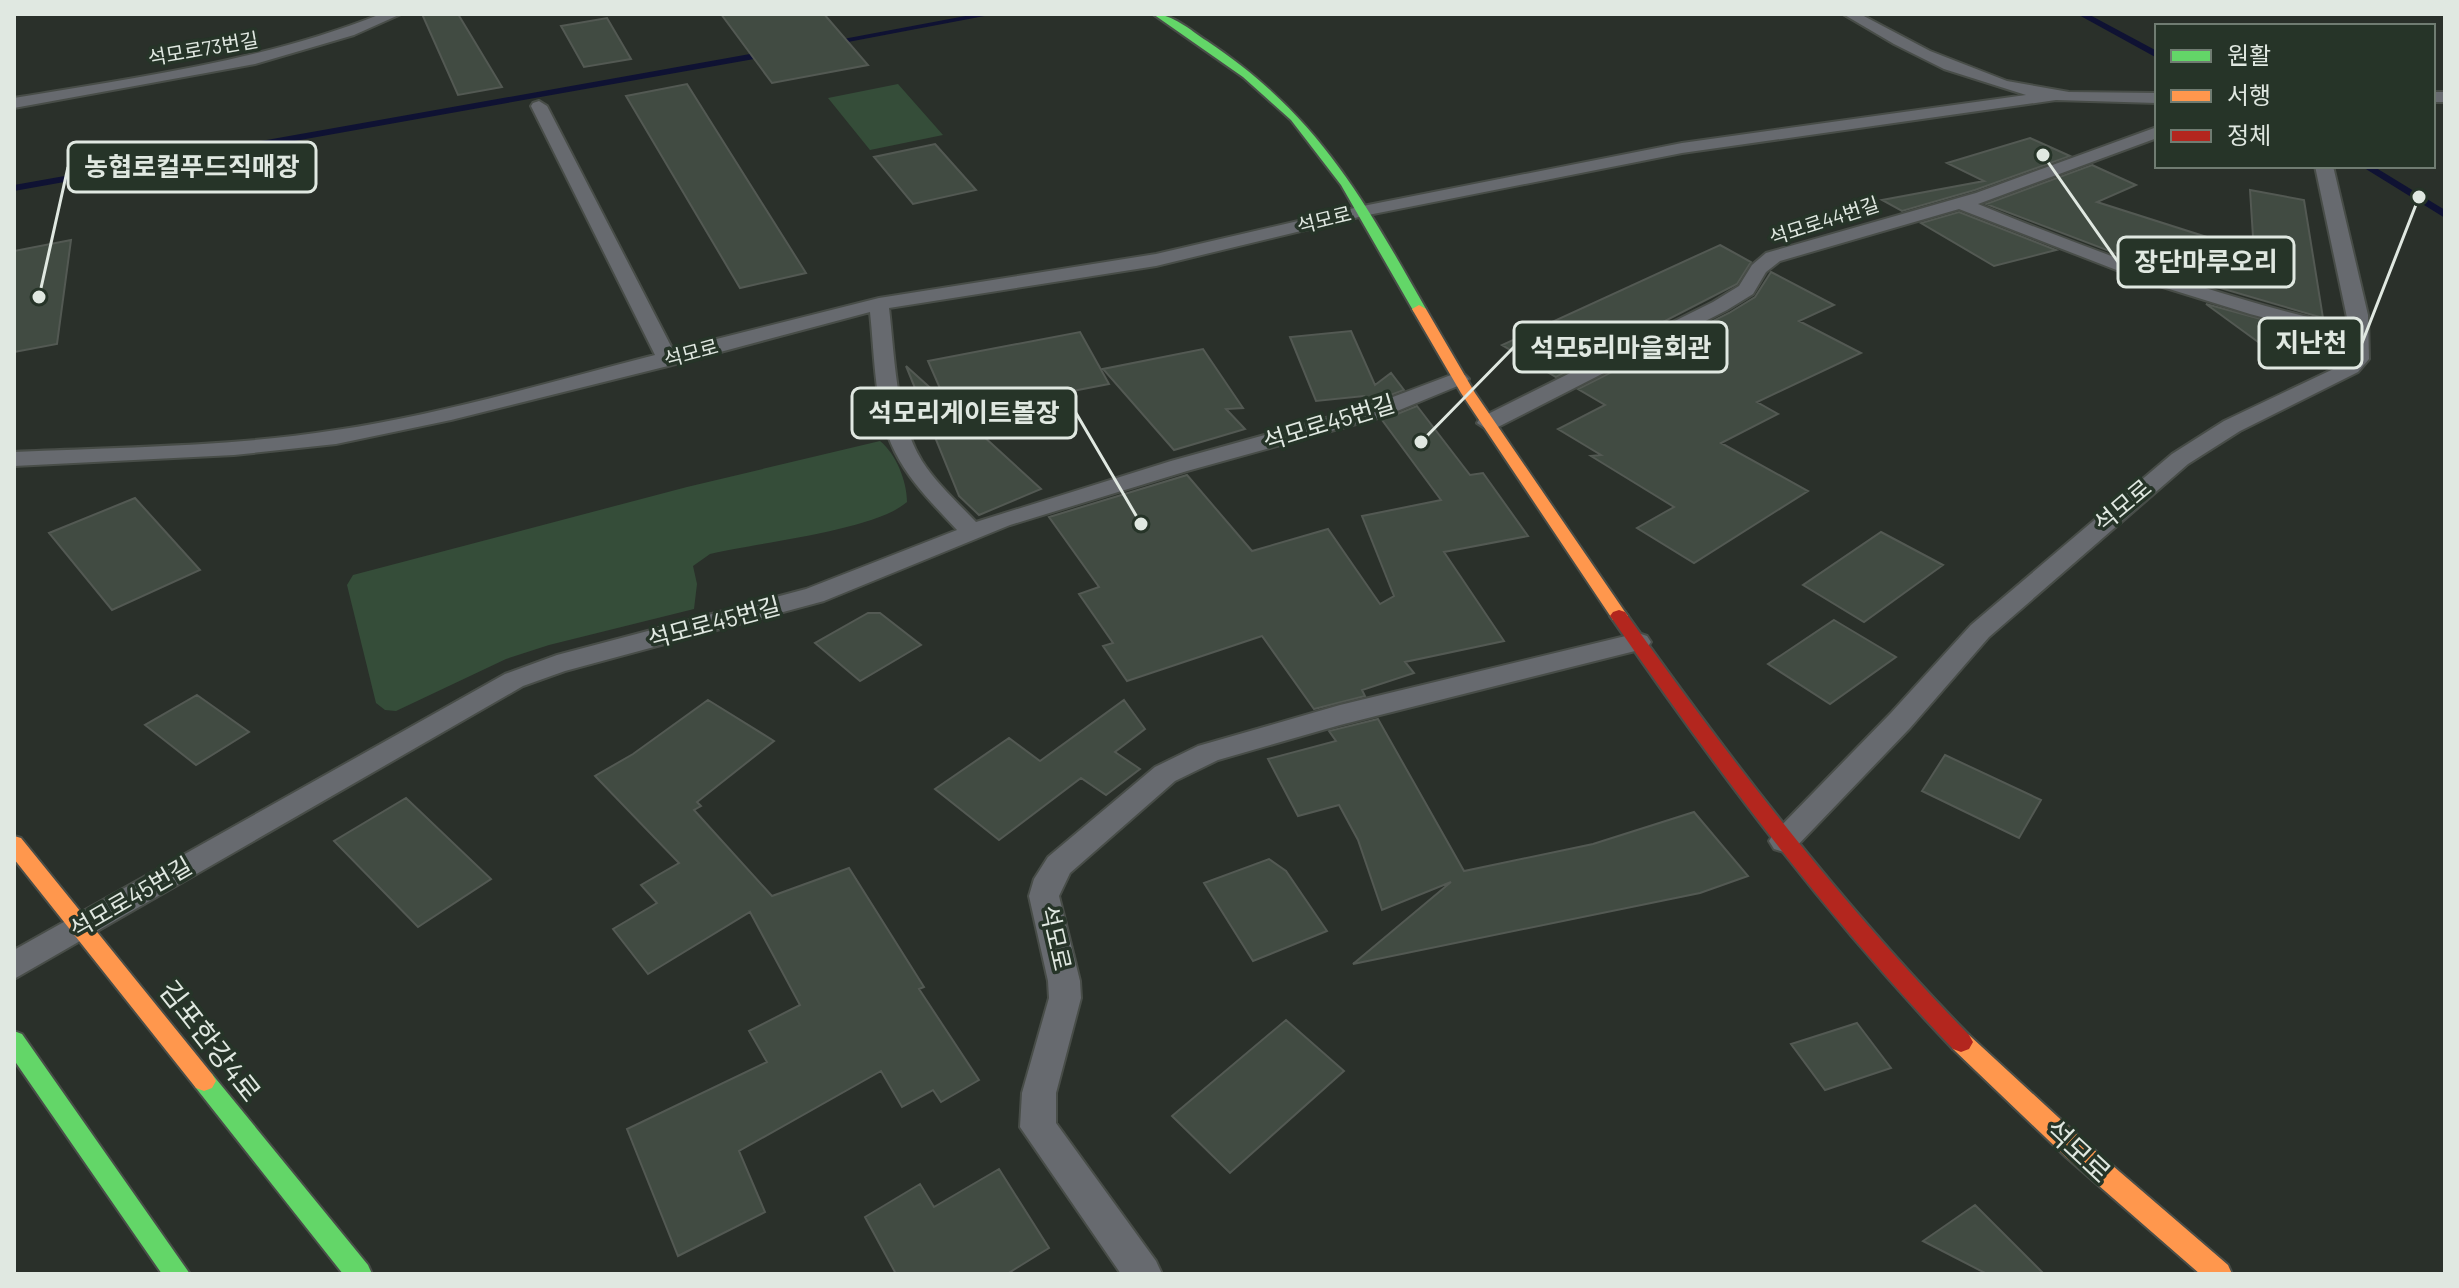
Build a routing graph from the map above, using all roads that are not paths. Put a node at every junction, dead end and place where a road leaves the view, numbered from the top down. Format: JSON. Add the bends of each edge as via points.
{"nodes":[{"id":1,"x":394,"y":14,"type":"edge"},
{"id":2,"x":1158,"y":14,"type":"edge"},
{"id":3,"x":1850,"y":14,"type":"edge"},
{"id":4,"x":2056,"y":95,"type":"junction"},
{"id":5,"x":2155,"y":98,"type":"edge"},
{"id":6,"x":14,"y":103,"type":"edge"},
{"id":7,"x":539,"y":106,"type":"dead end"},
{"id":8,"x":2155,"y":133,"type":"edge"},
{"id":9,"x":2324,"y":168,"type":"edge"},
{"id":10,"x":1960,"y":203,"type":"junction"},
{"id":11,"x":1363,"y":211,"type":"junction"},
{"id":12,"x":879,"y":304,"type":"junction"},
{"id":13,"x":2360,"y":336,"type":"junction"},
{"id":14,"x":668,"y":360,"type":"junction"},
{"id":15,"x":1458,"y":379,"type":"junction"},
{"id":16,"x":1488,"y":423,"type":"junction"},
{"id":17,"x":14,"y":459,"type":"edge"},
{"id":18,"x":972,"y":532,"type":"junction"},
{"id":19,"x":1638,"y":642,"type":"junction"},
{"id":20,"x":1784,"y":841,"type":"junction"},
{"id":21,"x":14,"y":844,"type":"edge"},
{"id":22,"x":82,"y":925,"type":"junction"},
{"id":23,"x":14,"y":966,"type":"edge"},
{"id":24,"x":14,"y":1041,"type":"edge"},
{"id":25,"x":177,"y":1274,"type":"edge"},
{"id":26,"x":359,"y":1274,"type":"edge"},
{"id":27,"x":1143,"y":1274,"type":"edge"},
{"id":28,"x":2219,"y":1274,"type":"edge"}],
"edges":[{"from":1,"to":6,"type":"lane","name":"석모로73번길","via":[[274,57]]},
{"from":2,"to":11,"type":"street","name":"석모로","via":[[1238,68],[1292,114]]},
{"from":3,"to":4,"type":"lane","via":[[1950,67]]},
{"from":4,"to":5,"type":"lane"},
{"from":4,"to":11,"type":"lane","name":"석모로","via":[[1758,135]]},
{"from":7,"to":14,"type":"lane"},
{"from":8,"to":10,"type":"lane","name":"석모로44번길"},
{"from":9,"to":13,"type":"lane"},
{"from":10,"to":13,"type":"lane","via":[[2196,294]]},
{"from":10,"to":16,"type":"lane","name":"석모로44번길","via":[[1773,257],[1746,290],[1720,306]]},
{"from":11,"to":12,"type":"lane","name":"석모로","via":[[1156,260]]},
{"from":11,"to":15,"type":"street","name":"석모로"},
{"from":12,"to":14,"type":"lane","name":"석모로"},
{"from":12,"to":18,"type":"lane","via":[[899,438],[928,484]]},
{"from":13,"to":20,"type":"lane","name":"석모로","via":[[2359,359],[2351,368],[2209,439],[2057,563],[1980,631]]},
{"from":14,"to":17,"type":"lane","name":"석모로","via":[[336,437],[234,448]]},
{"from":15,"to":16,"type":"street","name":"석모로"},
{"from":15,"to":18,"type":"lane","name":"석모로45번길","via":[[1377,411],[1050,504]]},
{"from":16,"to":19,"type":"street","name":"석모로"},
{"from":18,"to":22,"type":"lane","name":"석모로45번길","via":[[815,595],[514,680]]},
{"from":19,"to":20,"type":"street","name":"석모로"},
{"from":19,"to":27,"type":"lane","name":"석모로","via":[[1208,753],[1165,774],[1059,865],[1044,896],[1065,998],[1039,1093],[1038,1127]]},
{"from":20,"to":28,"type":"street","name":"석모로","via":[[1851,925],[1970,1051]]},
{"from":21,"to":22,"type":"street","name":"김포한강4로"},
{"from":22,"to":23,"type":"lane","name":"석모로45번길"},
{"from":22,"to":26,"type":"street","name":"김포한강4로"},
{"from":24,"to":25,"type":"street"}]}
